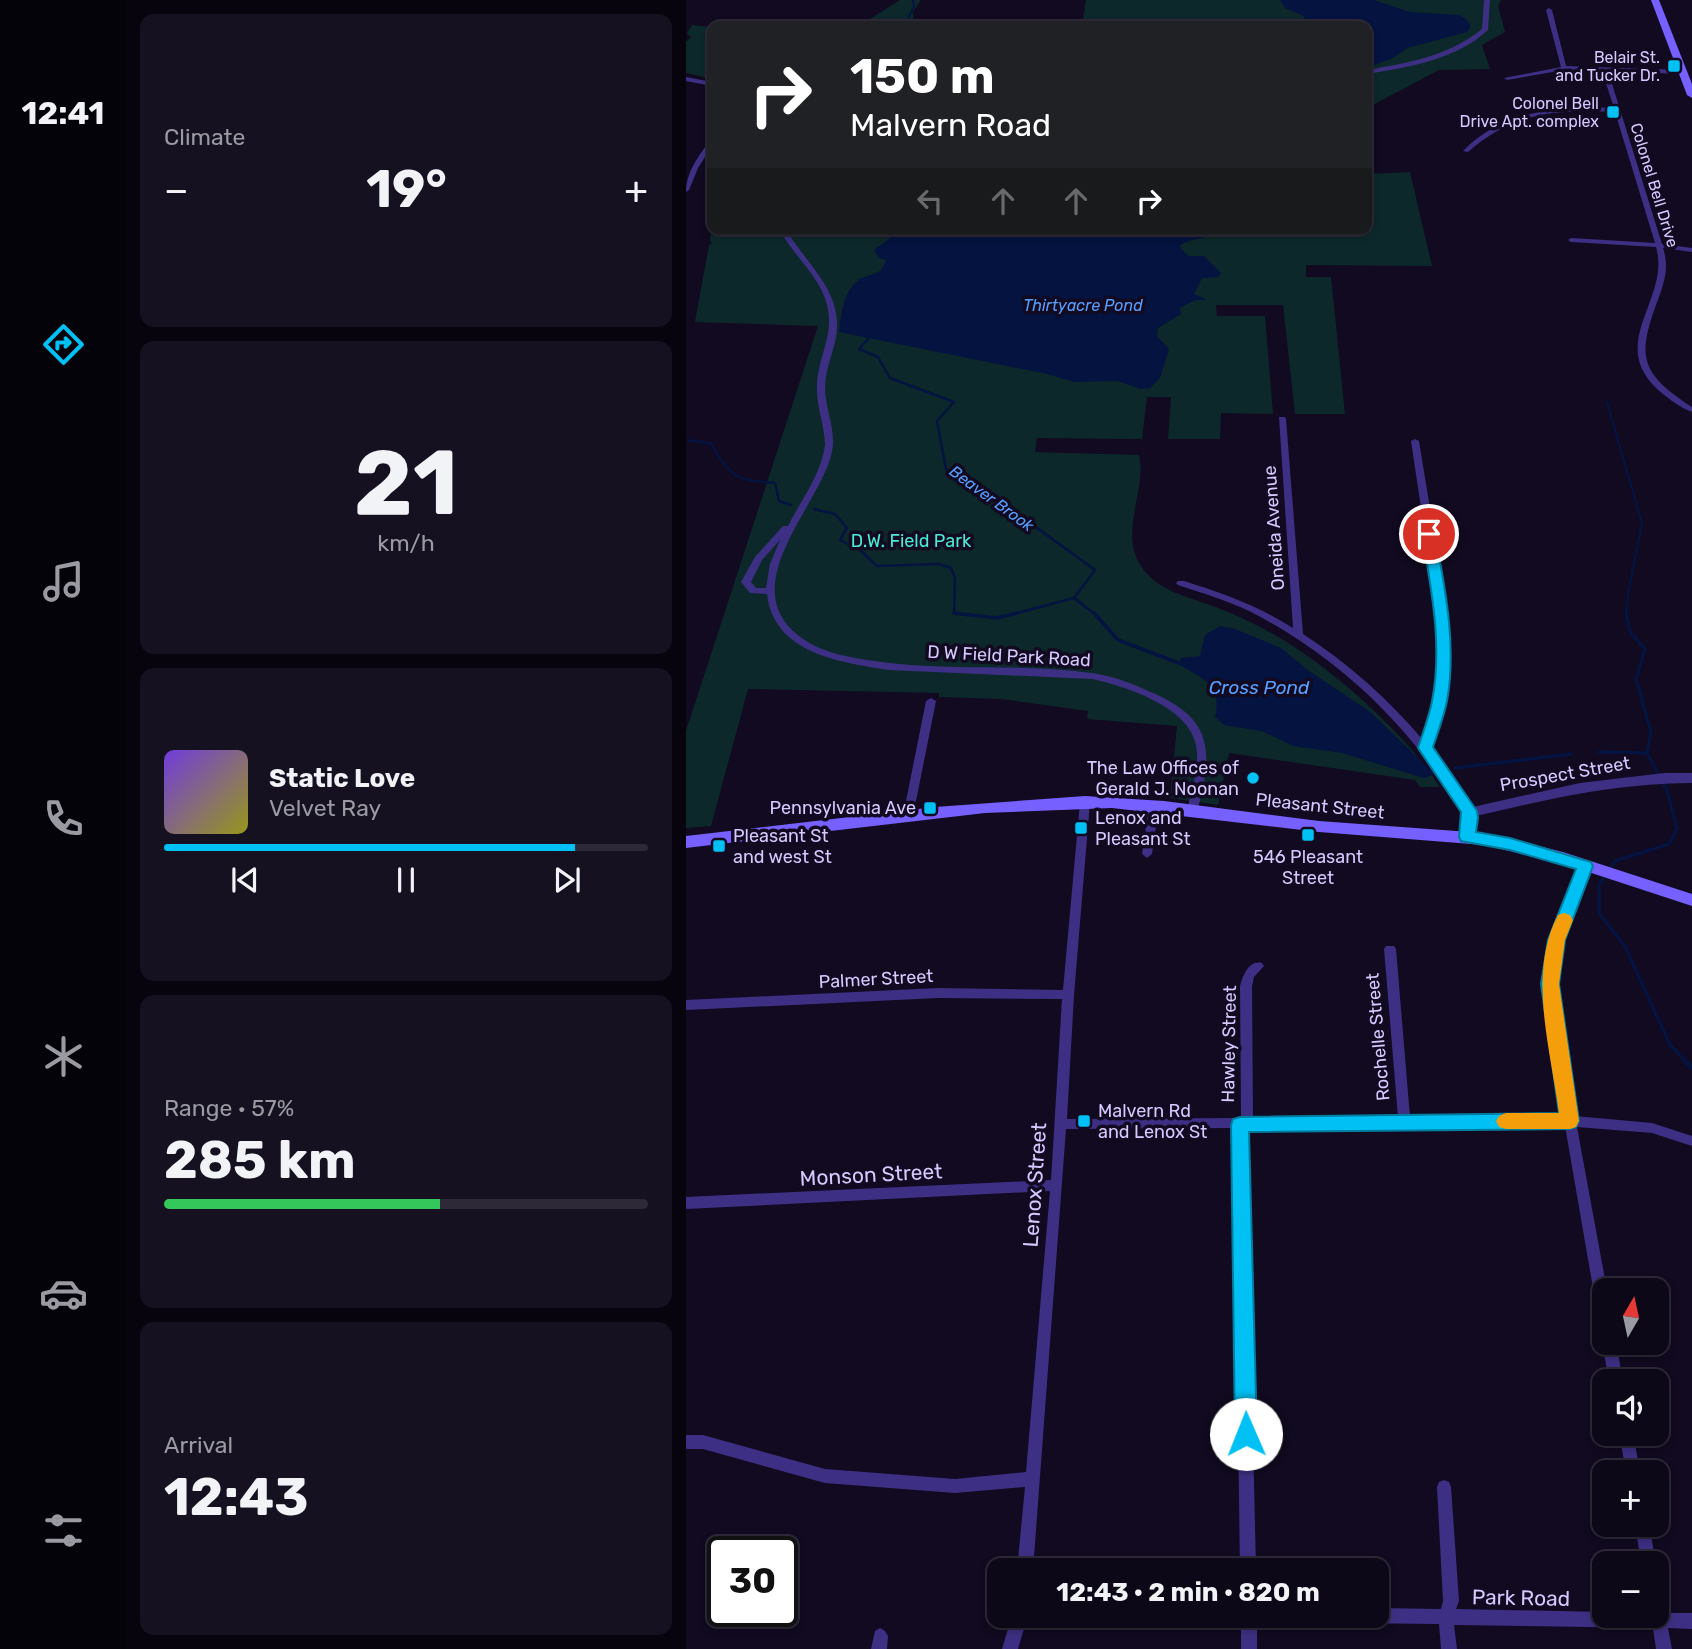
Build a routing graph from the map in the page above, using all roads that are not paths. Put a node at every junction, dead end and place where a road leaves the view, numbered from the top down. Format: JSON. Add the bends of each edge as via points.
{"nodes":[{"id":1,"x":1487,"y":0,"type":"edge"},
{"id":2,"x":1655,"y":0,"type":"edge"},
{"id":3,"x":1549,"y":10,"type":"dead end"},
{"id":4,"x":1564,"y":68,"type":"junction"},
{"id":5,"x":1605,"y":70,"type":"junction"},
{"id":6,"x":1372,"y":71,"type":"edge"},
{"id":7,"x":1682,"y":72,"type":"junction"},
{"id":8,"x":1507,"y":78,"type":"dead end"},
{"id":9,"x":686,"y":79,"type":"edge"},
{"id":10,"x":707,"y":83,"type":"edge"},
{"id":11,"x":1692,"y":95,"type":"edge"},
{"id":12,"x":1618,"y":110,"type":"junction"},
{"id":13,"x":707,"y":149,"type":"edge"},
{"id":14,"x":1466,"y":151,"type":"dead end"},
{"id":15,"x":686,"y":190,"type":"edge"},
{"id":16,"x":787,"y":235,"type":"edge"},
{"id":17,"x":1570,"y":240,"type":"dead end"},
{"id":18,"x":1661,"y":246,"type":"junction"},
{"id":19,"x":1692,"y":250,"type":"edge"},
{"id":20,"x":1692,"y":410,"type":"edge"},
{"id":21,"x":1282,"y":419,"type":"dead end"},
{"id":22,"x":1415,"y":442,"type":"dead end"},
{"id":23,"x":797,"y":515,"type":"junction"},
{"id":24,"x":1181,"y":583,"type":"dead end"},
{"id":25,"x":770,"y":592,"type":"junction"},
{"id":26,"x":1298,"y":634,"type":"junction"},
{"id":27,"x":930,"y":701,"type":"dead end"},
{"id":28,"x":1426,"y":748,"type":"junction"},
{"id":29,"x":1692,"y":778,"type":"edge"},
{"id":30,"x":1084,"y":803,"type":"junction"},
{"id":31,"x":1154,"y":806,"type":"junction"},
{"id":32,"x":1192,"y":810,"type":"junction"},
{"id":33,"x":1469,"y":813,"type":"junction"},
{"id":34,"x":908,"y":816,"type":"junction"},
{"id":35,"x":1467,"y":837,"type":"junction"},
{"id":36,"x":691,"y":844,"type":"edge"},
{"id":37,"x":1147,"y":854,"type":"dead end"},
{"id":38,"x":1589,"y":867,"type":"junction"},
{"id":39,"x":1692,"y":900,"type":"edge"},
{"id":40,"x":1390,"y":949,"type":"dead end"},
{"id":41,"x":1258,"y":966,"type":"dead end"},
{"id":42,"x":1068,"y":995,"type":"junction"},
{"id":43,"x":686,"y":1005,"type":"edge"},
{"id":44,"x":1404,"y":1121,"type":"junction"},
{"id":45,"x":1570,"y":1121,"type":"junction"},
{"id":46,"x":1061,"y":1124,"type":"junction"},
{"id":47,"x":1244,"y":1125,"type":"junction"},
{"id":48,"x":1692,"y":1141,"type":"edge"},
{"id":49,"x":1057,"y":1185,"type":"junction"},
{"id":50,"x":686,"y":1203,"type":"edge"},
{"id":51,"x":1598,"y":1278,"type":"edge"},
{"id":52,"x":686,"y":1441,"type":"edge"},
{"id":53,"x":1032,"y":1479,"type":"junction"},
{"id":54,"x":1444,"y":1487,"type":"dead end"},
{"id":55,"x":1026,"y":1558,"type":"edge"},
{"id":56,"x":1248,"y":1558,"type":"edge"},
{"id":57,"x":1389,"y":1616,"type":"edge"},
{"id":58,"x":1592,"y":1616,"type":"edge"},
{"id":59,"x":1669,"y":1617,"type":"edge"},
{"id":60,"x":1446,"y":1618,"type":"junction"},
{"id":61,"x":1692,"y":1621,"type":"edge"},
{"id":62,"x":1016,"y":1628,"type":"edge"},
{"id":63,"x":1249,"y":1628,"type":"edge"},
{"id":64,"x":1660,"y":1628,"type":"edge"},
{"id":65,"x":1010,"y":1649,"type":"edge"},
{"id":66,"x":1250,"y":1649,"type":"edge"},
{"id":67,"x":1449,"y":1649,"type":"edge"},
{"id":68,"x":1664,"y":1649,"type":"edge"}],
"edges":[{"from":1,"to":6,"type":"street","via":[[1485,30],[1477,38],[1423,60]]},
{"from":2,"to":7,"type":"main road"},
{"from":3,"to":4,"type":"street"},
{"from":4,"to":5,"type":"street"},
{"from":4,"to":8,"type":"street"},
{"from":5,"to":7,"type":"street"},
{"from":5,"to":12,"type":"street","name":"Colonel Bell Drive"},
{"from":7,"to":11,"type":"main road"},
{"from":9,"to":10,"type":"street"},
{"from":12,"to":14,"type":"street","via":[[1570,110],[1516,118],[1492,128]]},
{"from":12,"to":18,"type":"street","name":"Colonel Bell Drive"},
{"from":13,"to":15,"type":"street"},
{"from":16,"to":23,"type":"street","via":[[823,283],[833,320],[833,341],[821,387],[828,449]]},
{"from":17,"to":18,"type":"street"},
{"from":18,"to":19,"type":"street"},
{"from":18,"to":20,"type":"street","name":"Colonel Bell Drive","via":[[1663,273],[1643,330],[1641,358],[1647,376],[1660,390]]},
{"from":21,"to":26,"type":"street","name":"Oneida Avenue"},
{"from":22,"to":28,"type":"street","via":[[1444,659],[1440,701]]},
{"from":23,"to":25,"type":"street","via":[[776,562]]},
{"from":23,"to":25,"type":"street","via":[[748,577],[749,589]]},
{"from":24,"to":26,"type":"street","via":[[1242,605]]},
{"from":25,"to":32,"type":"street","name":"D W Field Park Road","via":[[779,621],[807,646],[848,659],[1093,676],[1158,698],[1185,719],[1200,741]]},
{"from":26,"to":28,"type":"street","via":[[1359,682]]},
{"from":27,"to":34,"type":"street"},
{"from":28,"to":33,"type":"street"},
{"from":29,"to":33,"type":"street","name":"Prospect Street","via":[[1587,786]]},
{"from":30,"to":31,"type":"main road","name":"Pleasant Street"},
{"from":30,"to":34,"type":"main road","name":"Pleasant Street"},
{"from":30,"to":42,"type":"street","name":"Lenox Street"},
{"from":31,"to":32,"type":"main road","name":"Pleasant Street"},
{"from":31,"to":37,"type":"street"},
{"from":32,"to":35,"type":"main road","name":"Pleasant Street","via":[[1324,827]]},
{"from":33,"to":35,"type":"street"},
{"from":34,"to":36,"type":"main road","name":"Pleasant Street"},
{"from":35,"to":38,"type":"main road","name":"Pleasant Street"},
{"from":38,"to":39,"type":"main road","name":"Pleasant Street"},
{"from":38,"to":45,"type":"street","via":[[1556,940],[1550,984]]},
{"from":40,"to":44,"type":"street","name":"Rochelle Street"},
{"from":41,"to":47,"type":"street","name":"Hawley Street","via":[[1245,986]]},
{"from":42,"to":43,"type":"street","name":"Palmer Street","via":[[938,993]]},
{"from":42,"to":46,"type":"street","name":"Lenox Street"},
{"from":44,"to":45,"type":"street"},
{"from":44,"to":47,"type":"street"},
{"from":45,"to":48,"type":"street","via":[[1652,1128]]},
{"from":45,"to":51,"type":"street"},
{"from":46,"to":47,"type":"street"},
{"from":46,"to":49,"type":"street","name":"Lenox Street"},
{"from":47,"to":56,"type":"street","name":"Hawley Street"},
{"from":49,"to":50,"type":"street","name":"Monson Street"},
{"from":49,"to":53,"type":"street","name":"Lenox Street"},
{"from":52,"to":53,"type":"street","via":[[825,1476],[955,1486]]},
{"from":53,"to":55,"type":"street","name":"Lenox Street"},
{"from":54,"to":60,"type":"street","via":[[1451,1601]]},
{"from":57,"to":60,"type":"street","name":"Park Road"},
{"from":58,"to":60,"type":"street","name":"Park Road"},
{"from":59,"to":61,"type":"street","name":"Park Road"},
{"from":60,"to":67,"type":"street"},
{"from":62,"to":65,"type":"street"},
{"from":63,"to":66,"type":"street"},
{"from":64,"to":68,"type":"street"}]}
